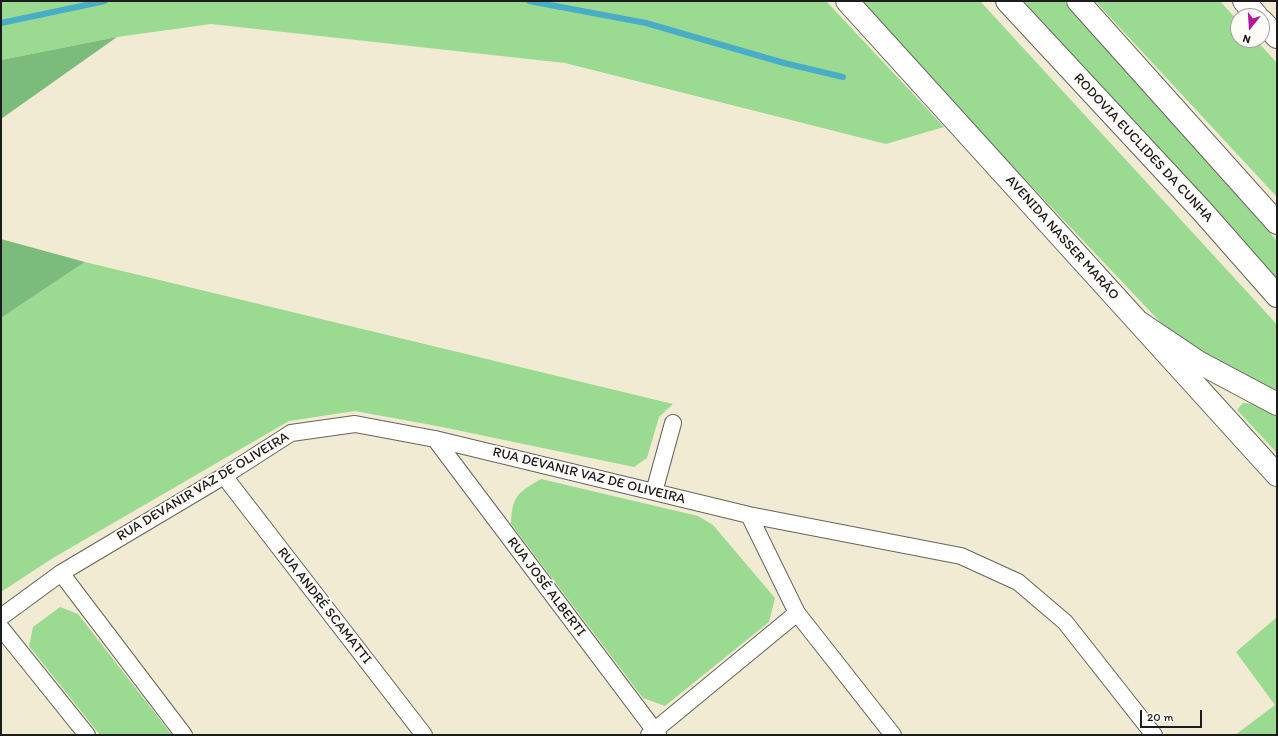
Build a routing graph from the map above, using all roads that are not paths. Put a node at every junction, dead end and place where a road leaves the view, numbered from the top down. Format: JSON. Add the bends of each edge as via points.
{"nodes":[{"id":1,"x":847,"y":1,"type":"edge"},
{"id":2,"x":1007,"y":1,"type":"edge"},
{"id":3,"x":1078,"y":1,"type":"edge"},
{"id":4,"x":1270,"y":30,"type":"edge"},
{"id":5,"x":1277,"y":37,"type":"edge"},
{"id":6,"x":1277,"y":223,"type":"edge"},
{"id":7,"x":1277,"y":296,"type":"edge"},
{"id":8,"x":1140,"y":323,"type":"junction"},
{"id":9,"x":1277,"y":404,"type":"edge"},
{"id":10,"x":673,"y":423,"type":"dead end"},
{"id":11,"x":435,"y":439,"type":"junction"},
{"id":12,"x":1277,"y":475,"type":"edge"},
{"id":13,"x":224,"y":476,"type":"junction"},
{"id":14,"x":654,"y":492,"type":"junction"},
{"id":15,"x":750,"y":515,"type":"junction"},
{"id":16,"x":61,"y":572,"type":"junction"},
{"id":17,"x":797,"y":613,"type":"junction"},
{"id":18,"x":1,"y":617,"type":"edge"},
{"id":19,"x":1,"y":628,"type":"edge"},
{"id":20,"x":654,"y":734,"type":"edge"},
{"id":21,"x":87,"y":735,"type":"edge"},
{"id":22,"x":184,"y":735,"type":"edge"},
{"id":23,"x":424,"y":735,"type":"edge"},
{"id":24,"x":893,"y":735,"type":"edge"},
{"id":25,"x":1154,"y":735,"type":"edge"}],
"edges":[{"from":1,"to":8,"type":"main road","name":"AVENIDA NASSER MARÃO"},
{"from":2,"to":7,"type":"main road","name":"RODOVIA EUCLIDES DA CUNHA"},
{"from":3,"to":6,"type":"main road"},
{"from":4,"to":5,"type":"main road"},
{"from":8,"to":9,"type":"main road","via":[[1198,362]]},
{"from":8,"to":12,"type":"main road","name":"AVENIDA NASSER MARÃO"},
{"from":10,"to":14,"type":"street"},
{"from":11,"to":13,"type":"street","name":"RUA DEVANIR VAZ DE OLIVEIRA","via":[[355,424],[291,433]]},
{"from":11,"to":14,"type":"street","name":"RUA DEVANIR VAZ DE OLIVEIRA"},
{"from":11,"to":20,"type":"street","name":"RUA JOSÉ ALBERTI"},
{"from":13,"to":16,"type":"street","name":"RUA DEVANIR VAZ DE OLIVEIRA"},
{"from":13,"to":23,"type":"street","name":"RUA ANDRÉ SCAMATTI"},
{"from":14,"to":15,"type":"street","name":"RUA DEVANIR VAZ DE OLIVEIRA"},
{"from":15,"to":17,"type":"street"},
{"from":15,"to":25,"type":"street","name":"RUA DEVANIR VAZ DE OLIVEIRA","via":[[961,556],[1018,582],[1065,622]]},
{"from":16,"to":18,"type":"street","name":"RUA DEVANIR VAZ DE OLIVEIRA"},
{"from":16,"to":22,"type":"street"},
{"from":17,"to":20,"type":"street"},
{"from":17,"to":24,"type":"street"},
{"from":19,"to":21,"type":"street"}]}
